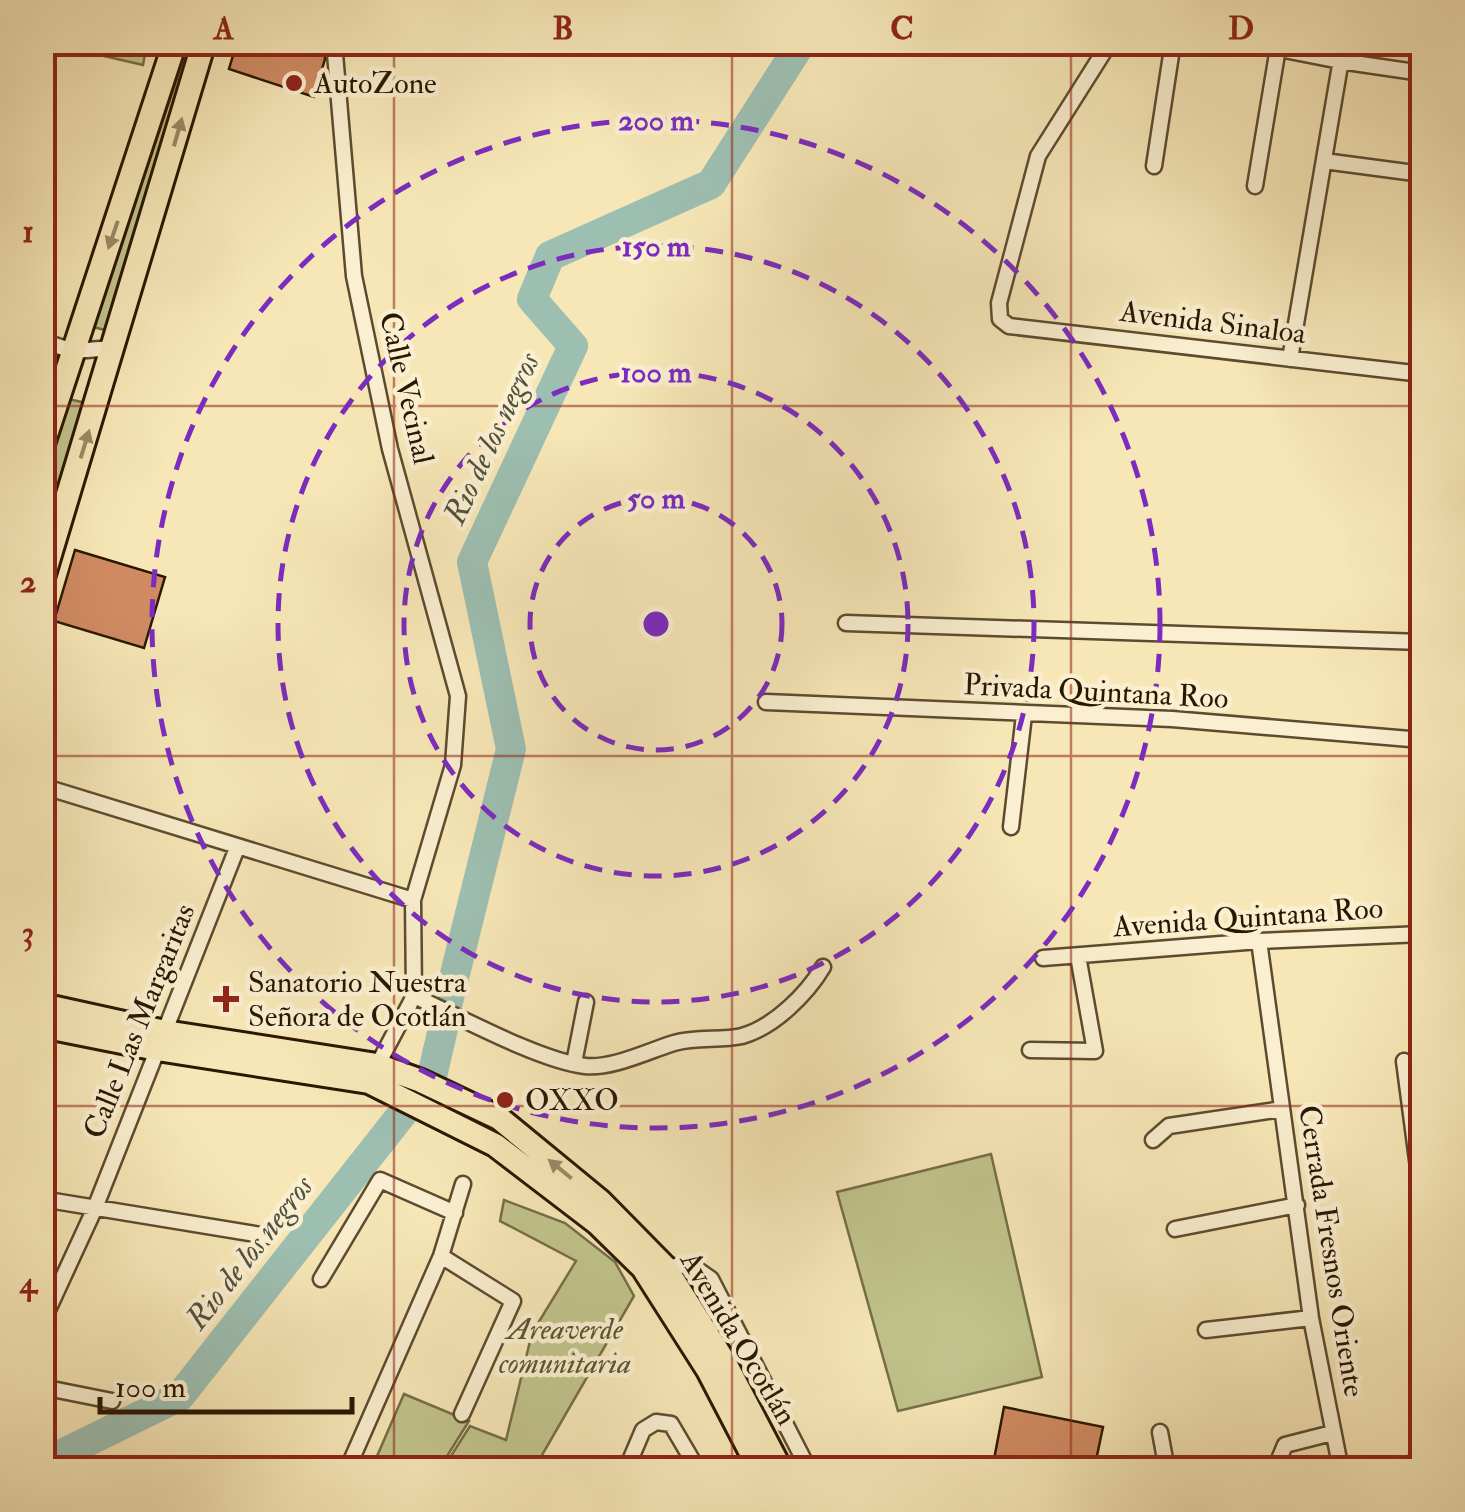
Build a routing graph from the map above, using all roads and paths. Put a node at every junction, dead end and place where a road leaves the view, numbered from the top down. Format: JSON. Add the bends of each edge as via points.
{"nodes":[{"id":1,"x":175,"y":42,"type":"edge"},
{"id":2,"x":204,"y":42,"type":"edge"},
{"id":3,"x":334,"y":42,"type":"edge"},
{"id":4,"x":1110,"y":42,"type":"edge"},
{"id":5,"x":1173,"y":42,"type":"edge"},
{"id":6,"x":1244,"y":42,"type":"edge"},
{"id":7,"x":1344,"y":42,"type":"edge"},
{"id":8,"x":1278,"y":48,"type":"junction"},
{"id":9,"x":1340,"y":62,"type":"junction"},
{"id":10,"x":1422,"y":73,"type":"edge"},
{"id":11,"x":1324,"y":161,"type":"junction"},
{"id":12,"x":1154,"y":166,"type":"dead end"},
{"id":13,"x":1422,"y":174,"type":"edge"},
{"id":14,"x":1255,"y":186,"type":"dead end"},
{"id":15,"x":42,"y":341,"type":"edge"},
{"id":16,"x":114,"y":348,"type":"junction"},
{"id":17,"x":74,"y":350,"type":"junction"},
{"id":18,"x":1290,"y":359,"type":"junction"},
{"id":19,"x":1422,"y":374,"type":"edge"},
{"id":20,"x":42,"y":447,"type":"edge"},
{"id":21,"x":44,"y":574,"type":"edge"},
{"id":22,"x":846,"y":622,"type":"dead end"},
{"id":23,"x":1422,"y":642,"type":"edge"},
{"id":24,"x":766,"y":702,"type":"dead end"},
{"id":25,"x":1024,"y":715,"type":"junction"},
{"id":26,"x":1422,"y":740,"type":"edge"},
{"id":27,"x":42,"y":786,"type":"edge"},
{"id":28,"x":1010,"y":827,"type":"dead end"},
{"id":29,"x":237,"y":848,"type":"junction"},
{"id":30,"x":413,"y":900,"type":"junction"},
{"id":31,"x":1422,"y":934,"type":"edge"},
{"id":32,"x":1259,"y":942,"type":"junction"},
{"id":33,"x":1078,"y":956,"type":"junction"},
{"id":34,"x":1043,"y":958,"type":"dead end"},
{"id":35,"x":823,"y":967,"type":"dead end"},
{"id":36,"x":414,"y":996,"type":"junction"},
{"id":37,"x":586,"y":1002,"type":"dead end"},
{"id":38,"x":42,"y":1005,"type":"edge"},
{"id":39,"x":42,"y":1026,"type":"edge"},
{"id":40,"x":161,"y":1040,"type":"junction"},
{"id":41,"x":1030,"y":1050,"type":"dead end"},
{"id":42,"x":1404,"y":1061,"type":"dead end"},
{"id":43,"x":574,"y":1063,"type":"junction"},
{"id":44,"x":373,"y":1074,"type":"junction"},
{"id":45,"x":404,"y":1087,"type":"junction"},
{"id":46,"x":1282,"y":1109,"type":"junction"},
{"id":47,"x":1153,"y":1140,"type":"dead end"},
{"id":48,"x":463,"y":1184,"type":"dead end"},
{"id":49,"x":1422,"y":1198,"type":"edge"},
{"id":50,"x":42,"y":1199,"type":"edge"},
{"id":51,"x":1296,"y":1205,"type":"junction"},
{"id":52,"x":95,"y":1208,"type":"junction"},
{"id":53,"x":455,"y":1213,"type":"junction"},
{"id":54,"x":1176,"y":1229,"type":"dead end"},
{"id":55,"x":267,"y":1236,"type":"dead end"},
{"id":56,"x":441,"y":1256,"type":"junction"},
{"id":57,"x":665,"y":1267,"type":"junction"},
{"id":58,"x":321,"y":1278,"type":"dead end"},
{"id":59,"x":1311,"y":1318,"type":"junction"},
{"id":60,"x":42,"y":1323,"type":"edge"},
{"id":61,"x":1206,"y":1330,"type":"dead end"},
{"id":62,"x":42,"y":1387,"type":"edge"},
{"id":63,"x":112,"y":1401,"type":"dead end"},
{"id":64,"x":462,"y":1414,"type":"dead end"},
{"id":65,"x":1160,"y":1432,"type":"dead end"},
{"id":66,"x":1332,"y":1434,"type":"junction"},
{"id":67,"x":1422,"y":1461,"type":"edge"},
{"id":68,"x":347,"y":1470,"type":"edge"},
{"id":69,"x":626,"y":1470,"type":"edge"},
{"id":70,"x":698,"y":1470,"type":"edge"},
{"id":71,"x":760,"y":1470,"type":"edge"},
{"id":72,"x":781,"y":1470,"type":"edge"},
{"id":73,"x":809,"y":1470,"type":"edge"},
{"id":74,"x":1167,"y":1470,"type":"edge"},
{"id":75,"x":1283,"y":1470,"type":"edge"},
{"id":76,"x":1341,"y":1470,"type":"edge"},
{"id":77,"x":1385,"y":1470,"type":"edge"}],
"edges":[{"from":1,"to":17,"type":"main road","one_way":true},
{"from":16,"to":2,"type":"main road","one_way":true},
{"from":3,"to":30,"type":"street","name":"Calle Vecinal","via":[[354,276],[390,450],[458,696],[453,765]]},
{"from":4,"to":18,"type":"street","name":"Avenida Sinaloa","via":[[1038,156],[1000,318],[1009,326]]},
{"from":5,"to":12,"type":"street"},
{"from":6,"to":8,"type":"street"},
{"from":7,"to":9,"type":"street"},
{"from":8,"to":9,"type":"street"},
{"from":8,"to":14,"type":"street"},
{"from":9,"to":10,"type":"street"},
{"from":9,"to":11,"type":"street"},
{"from":11,"to":13,"type":"street"},
{"from":11,"to":18,"type":"street"},
{"from":15,"to":17,"type":"street"},
{"from":16,"to":17,"type":"street"},
{"from":21,"to":16,"type":"main road","one_way":true},
{"from":17,"to":20,"type":"main road"},
{"from":18,"to":19,"type":"street","name":"Avenida Sinaloa"},
{"from":22,"to":23,"type":"street"},
{"from":24,"to":25,"type":"street","name":"Privada Quintana Roo"},
{"from":25,"to":26,"type":"street","name":"Privada Quintana Roo","via":[[1172,719]]},
{"from":25,"to":28,"type":"street"},
{"from":27,"to":29,"type":"street"},
{"from":29,"to":30,"type":"street"},
{"from":29,"to":40,"type":"street","name":"Calle Las Margaritas"},
{"from":30,"to":36,"type":"street","name":"Calle Vecinal"},
{"from":31,"to":32,"type":"street","name":"Avenida Quintana Roo"},
{"from":32,"to":33,"type":"street","name":"Avenida Quintana Roo"},
{"from":32,"to":46,"type":"street","name":"Cerrada Fresnos Oriente"},
{"from":33,"to":34,"type":"street","name":"Avenida Quintana Roo"},
{"from":33,"to":41,"type":"street","via":[[1094,1051]]},
{"from":35,"to":43,"type":"street","via":[[785,1010],[741,1036],[690,1038],[616,1061]]},
{"from":36,"to":43,"type":"street"},
{"from":36,"to":44,"type":"street","name":"Calle Vecinal"},
{"from":37,"to":43,"type":"street"},
{"from":38,"to":40,"type":"main road","name":"Avenida Ocotlán"},
{"from":39,"to":40,"type":"main road","name":"Avenida Ocotlán"},
{"from":40,"to":44,"type":"main road","name":"Avenida Ocotlán"},
{"from":40,"to":52,"type":"street","name":"Calle Las Margaritas"},
{"from":42,"to":49,"type":"street"},
{"from":44,"to":45,"type":"main road","name":"Avenida Ocotlán"},
{"from":57,"to":45,"type":"main road","name":"Avenida Ocotlán","one_way":true,"via":[[600,1201],[499,1118],[447,1093]]},
{"from":45,"to":71,"type":"main road","name":"Avenida Ocotlán","via":[[434,1115],[495,1145],[597,1223],[643,1268],[708,1370]]},
{"from":46,"to":47,"type":"street","via":[[1169,1126]]},
{"from":46,"to":51,"type":"street","name":"Cerrada Fresnos Oriente"},
{"from":48,"to":53,"type":"street"},
{"from":50,"to":52,"type":"street"},
{"from":51,"to":54,"type":"street"},
{"from":51,"to":59,"type":"street","name":"Cerrada Fresnos Oriente"},
{"from":52,"to":55,"type":"street"},
{"from":52,"to":60,"type":"street","name":"Calle Las Margaritas"},
{"from":53,"to":56,"type":"street"},
{"from":53,"to":58,"type":"street","via":[[380,1180]]},
{"from":56,"to":64,"type":"street","via":[[513,1302]]},
{"from":56,"to":68,"type":"street"},
{"from":57,"to":72,"type":"main road","name":"Avenida Ocotlán"},
{"from":57,"to":73,"type":"street","via":[[691,1265],[711,1278]]},
{"from":59,"to":61,"type":"street"},
{"from":59,"to":66,"type":"street","name":"Cerrada Fresnos Oriente"},
{"from":62,"to":63,"type":"street"},
{"from":65,"to":74,"type":"street"},
{"from":66,"to":75,"type":"street","via":[[1286,1445]]},
{"from":66,"to":76,"type":"street","name":"Cerrada Fresnos Oriente"},
{"from":67,"to":77,"type":"street"},
{"from":69,"to":70,"type":"street","via":[[643,1430],[656,1422],[670,1424]]}]}
